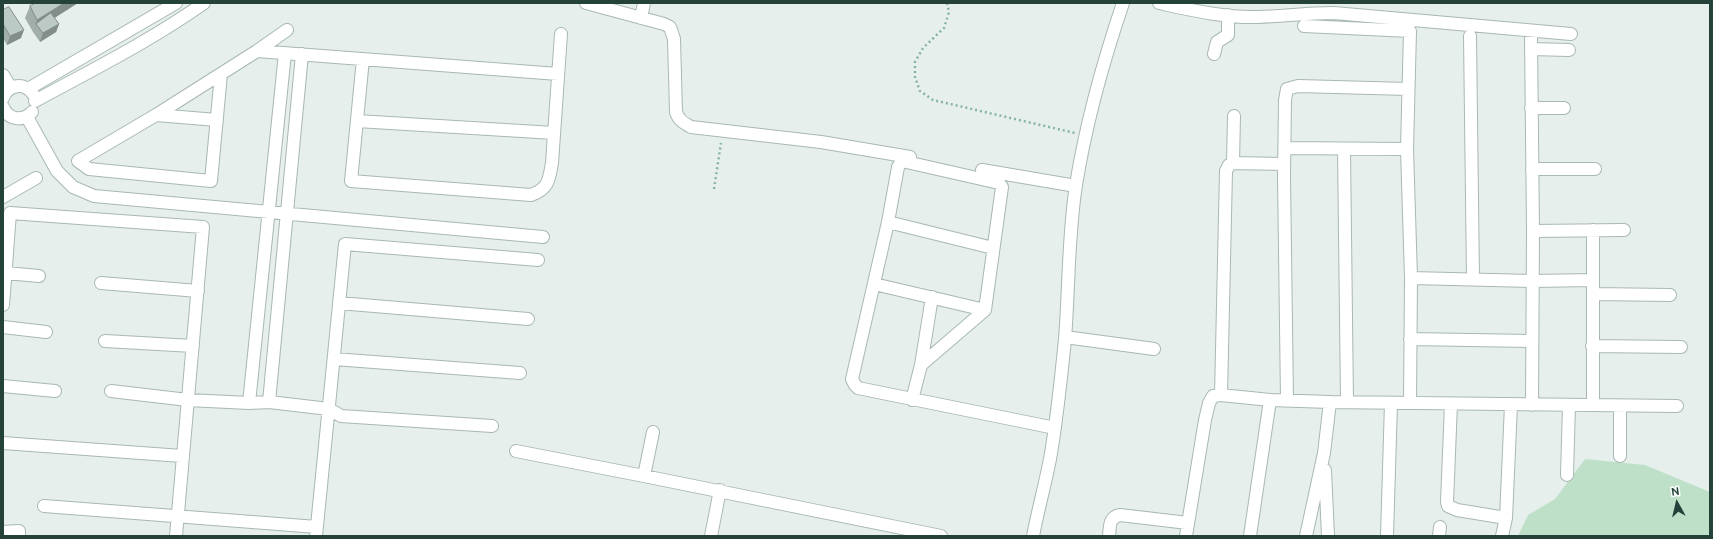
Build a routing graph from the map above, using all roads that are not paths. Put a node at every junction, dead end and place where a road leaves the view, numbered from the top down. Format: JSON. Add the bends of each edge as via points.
{"nodes":[{"id":1,"x":176,"y":3,"type":"edge"},
{"id":2,"x":204,"y":3,"type":"edge"},
{"id":3,"x":586,"y":3,"type":"edge"},
{"id":4,"x":644,"y":3,"type":"edge"},
{"id":5,"x":1123,"y":3,"type":"edge"},
{"id":6,"x":1158,"y":3,"type":"edge"},
{"id":7,"x":1228,"y":15,"type":"junction"},
{"id":8,"x":641,"y":18,"type":"junction"},
{"id":9,"x":1304,"y":26,"type":"dead end"},
{"id":10,"x":287,"y":30,"type":"dead end"},
{"id":11,"x":561,"y":34,"type":"dead end"},
{"id":12,"x":1571,"y":34,"type":"dead end"},
{"id":13,"x":1470,"y":36,"type":"dead end"},
{"id":14,"x":106,"y":45,"type":"junction"},
{"id":15,"x":1569,"y":50,"type":"dead end"},
{"id":16,"x":257,"y":51,"type":"junction"},
{"id":17,"x":285,"y":53,"type":"junction"},
{"id":18,"x":302,"y":54,"type":"junction"},
{"id":19,"x":1214,"y":54,"type":"dead end"},
{"id":20,"x":112,"y":59,"type":"junction"},
{"id":21,"x":363,"y":59,"type":"junction"},
{"id":22,"x":221,"y":74,"type":"junction"},
{"id":23,"x":558,"y":74,"type":"junction"},
{"id":24,"x":3,"y":75,"type":"edge"},
{"id":25,"x":11,"y":88,"type":"junction"},
{"id":26,"x":28,"y":89,"type":"junction"},
{"id":27,"x":1408,"y":89,"type":"junction"},
{"id":28,"x":3,"y":98,"type":"edge"},
{"id":29,"x":35,"y":101,"type":"junction"},
{"id":30,"x":1531,"y":108,"type":"junction"},
{"id":31,"x":1564,"y":108,"type":"dead end"},
{"id":32,"x":4,"y":111,"type":"edge"},
{"id":33,"x":156,"y":115,"type":"junction"},
{"id":34,"x":27,"y":116,"type":"junction"},
{"id":35,"x":1234,"y":116,"type":"dead end"},
{"id":36,"x":216,"y":120,"type":"junction"},
{"id":37,"x":357,"y":121,"type":"junction"},
{"id":38,"x":554,"y":133,"type":"junction"},
{"id":39,"x":1285,"y":148,"type":"junction"},
{"id":40,"x":1344,"y":149,"type":"junction"},
{"id":41,"x":1407,"y":149,"type":"junction"},
{"id":42,"x":902,"y":158,"type":"junction"},
{"id":43,"x":1233,"y":163,"type":"junction"},
{"id":44,"x":1284,"y":164,"type":"junction"},
{"id":45,"x":1532,"y":169,"type":"junction"},
{"id":46,"x":1595,"y":169,"type":"dead end"},
{"id":47,"x":36,"y":178,"type":"dead end"},
{"id":48,"x":1076,"y":186,"type":"junction"},
{"id":49,"x":5,"y":196,"type":"edge"},
{"id":50,"x":268,"y":212,"type":"junction"},
{"id":51,"x":20,"y":213,"type":"junction"},
{"id":52,"x":287,"y":214,"type":"junction"},
{"id":53,"x":888,"y":222,"type":"junction"},
{"id":54,"x":1593,"y":230,"type":"junction"},
{"id":55,"x":1624,"y":230,"type":"dead end"},
{"id":56,"x":1533,"y":231,"type":"junction"},
{"id":57,"x":542,"y":237,"type":"dead end"},
{"id":58,"x":993,"y":248,"type":"junction"},
{"id":59,"x":538,"y":260,"type":"dead end"},
{"id":60,"x":6,"y":273,"type":"junction"},
{"id":61,"x":39,"y":276,"type":"dead end"},
{"id":62,"x":1411,"y":278,"type":"junction"},
{"id":63,"x":1473,"y":279,"type":"junction"},
{"id":64,"x":1592,"y":280,"type":"junction"},
{"id":65,"x":1532,"y":281,"type":"junction"},
{"id":66,"x":101,"y":283,"type":"dead end"},
{"id":67,"x":874,"y":284,"type":"junction"},
{"id":68,"x":198,"y":291,"type":"junction"},
{"id":69,"x":1593,"y":294,"type":"junction"},
{"id":70,"x":1670,"y":295,"type":"dead end"},
{"id":71,"x":932,"y":297,"type":"junction"},
{"id":72,"x":339,"y":303,"type":"junction"},
{"id":73,"x":3,"y":305,"type":"edge"},
{"id":74,"x":985,"y":310,"type":"junction"},
{"id":75,"x":528,"y":319,"type":"dead end"},
{"id":76,"x":3,"y":327,"type":"edge"},
{"id":77,"x":46,"y":332,"type":"dead end"},
{"id":78,"x":1065,"y":337,"type":"junction"},
{"id":79,"x":1410,"y":339,"type":"junction"},
{"id":80,"x":105,"y":341,"type":"dead end"},
{"id":81,"x":1531,"y":341,"type":"junction"},
{"id":82,"x":193,"y":346,"type":"junction"},
{"id":83,"x":1592,"y":346,"type":"junction"},
{"id":84,"x":1681,"y":347,"type":"dead end"},
{"id":85,"x":1154,"y":350,"type":"dead end"},
{"id":86,"x":334,"y":359,"type":"junction"},
{"id":87,"x":921,"y":365,"type":"junction"},
{"id":88,"x":520,"y":373,"type":"dead end"},
{"id":89,"x":3,"y":386,"type":"edge"},
{"id":90,"x":56,"y":391,"type":"dead end"},
{"id":91,"x":111,"y":391,"type":"dead end"},
{"id":92,"x":1221,"y":395,"type":"junction"},
{"id":93,"x":188,"y":400,"type":"junction"},
{"id":94,"x":912,"y":400,"type":"junction"},
{"id":95,"x":1270,"y":400,"type":"junction"},
{"id":96,"x":1287,"y":400,"type":"junction"},
{"id":97,"x":269,"y":402,"type":"junction"},
{"id":98,"x":1330,"y":402,"type":"junction"},
{"id":99,"x":1347,"y":402,"type":"junction"},
{"id":100,"x":249,"y":403,"type":"junction"},
{"id":101,"x":1391,"y":403,"type":"junction"},
{"id":102,"x":1410,"y":403,"type":"junction"},
{"id":103,"x":1451,"y":404,"type":"junction"},
{"id":104,"x":1511,"y":405,"type":"junction"},
{"id":105,"x":1532,"y":405,"type":"junction"},
{"id":106,"x":1569,"y":405,"type":"junction"},
{"id":107,"x":1593,"y":405,"type":"junction"},
{"id":108,"x":1620,"y":406,"type":"junction"},
{"id":109,"x":1677,"y":406,"type":"dead end"},
{"id":110,"x":329,"y":409,"type":"junction"},
{"id":111,"x":492,"y":426,"type":"dead end"},
{"id":112,"x":1055,"y":428,"type":"junction"},
{"id":113,"x":653,"y":432,"type":"dead end"},
{"id":114,"x":3,"y":443,"type":"edge"},
{"id":115,"x":516,"y":450,"type":"dead end"},
{"id":116,"x":1324,"y":452,"type":"junction"},
{"id":117,"x":182,"y":456,"type":"junction"},
{"id":118,"x":1620,"y":456,"type":"dead end"},
{"id":119,"x":1567,"y":475,"type":"dead end"},
{"id":120,"x":644,"y":476,"type":"junction"},
{"id":121,"x":720,"y":490,"type":"junction"},
{"id":122,"x":44,"y":506,"type":"dead end"},
{"id":123,"x":177,"y":518,"type":"junction"},
{"id":124,"x":1506,"y":518,"type":"junction"},
{"id":125,"x":1188,"y":523,"type":"junction"},
{"id":126,"x":3,"y":532,"type":"edge"},
{"id":127,"x":316,"y":532,"type":"edge"},
{"id":128,"x":926,"y":534,"type":"edge"},
{"id":129,"x":19,"y":536,"type":"edge"},
{"id":130,"x":176,"y":536,"type":"edge"},
{"id":131,"x":711,"y":536,"type":"edge"},
{"id":132,"x":941,"y":536,"type":"edge"},
{"id":133,"x":1033,"y":536,"type":"edge"},
{"id":134,"x":1109,"y":536,"type":"edge"},
{"id":135,"x":1186,"y":536,"type":"edge"},
{"id":136,"x":1254,"y":536,"type":"edge"},
{"id":137,"x":1306,"y":536,"type":"edge"},
{"id":138,"x":1328,"y":536,"type":"edge"},
{"id":139,"x":1387,"y":536,"type":"edge"},
{"id":140,"x":1502,"y":536,"type":"edge"}],
"edges":[{"from":1,"to":14,"type":"street"},
{"from":2,"to":20,"type":"street"},
{"from":3,"to":8,"type":"street"},
{"from":4,"to":8,"type":"street"},
{"from":5,"to":48,"type":"street","via":[[1104,60],[1085,136]]},
{"from":6,"to":7,"type":"street"},
{"from":7,"to":12,"type":"street","via":[[1258,17],[1334,13]]},
{"from":7,"to":19,"type":"street","via":[[1228,35],[1217,42]]},
{"from":8,"to":42,"type":"street","via":[[664,24],[673,32],[675,105],[682,122],[692,127],[822,142]]},
{"from":9,"to":27,"type":"street","via":[[1410,31]]},
{"from":10,"to":16,"type":"street"},
{"from":11,"to":23,"type":"street"},
{"from":13,"to":63,"type":"street"},
{"from":14,"to":20,"type":"street"},
{"from":14,"to":26,"type":"street"},
{"from":15,"to":30,"type":"street","via":[[1531,44]]},
{"from":16,"to":17,"type":"street"},
{"from":16,"to":22,"type":"street"},
{"from":17,"to":18,"type":"street"},
{"from":17,"to":50,"type":"street"},
{"from":18,"to":21,"type":"street"},
{"from":18,"to":52,"type":"street"},
{"from":20,"to":29,"type":"street"},
{"from":21,"to":23,"type":"street"},
{"from":21,"to":37,"type":"street"},
{"from":22,"to":33,"type":"street"},
{"from":22,"to":36,"type":"street"},
{"from":23,"to":38,"type":"street"},
{"from":24,"to":25,"type":"street"},
{"from":25,"to":26,"type":"street","via":[[20,86]]},
{"from":25,"to":28,"type":"street"},
{"from":26,"to":29,"type":"street"},
{"from":27,"to":39,"type":"street","via":[[1291,87],[1287,89],[1285,100]]},
{"from":27,"to":41,"type":"street"},
{"from":29,"to":34,"type":"street","via":[[33,110]]},
{"from":30,"to":31,"type":"street"},
{"from":30,"to":45,"type":"street"},
{"from":32,"to":34,"type":"street","via":[[13,118]]},
{"from":33,"to":36,"type":"street"},
{"from":33,"to":36,"type":"street","via":[[78,161],[89,169],[211,181]]},
{"from":34,"to":50,"type":"street","via":[[57,171],[73,187],[94,196]]},
{"from":35,"to":43,"type":"street"},
{"from":37,"to":38,"type":"street"},
{"from":37,"to":38,"type":"street","via":[[351,181],[531,195],[540,192],[549,181]]},
{"from":39,"to":40,"type":"street"},
{"from":39,"to":44,"type":"street"},
{"from":40,"to":41,"type":"street"},
{"from":40,"to":99,"type":"street"},
{"from":41,"to":62,"type":"street"},
{"from":42,"to":48,"type":"street"},
{"from":42,"to":53,"type":"street","via":[[898,164]]},
{"from":42,"to":58,"type":"street","via":[[1000,182],[1002,187]]},
{"from":43,"to":44,"type":"street"},
{"from":43,"to":92,"type":"street","via":[[1226,171]]},
{"from":44,"to":96,"type":"street"},
{"from":45,"to":46,"type":"street"},
{"from":45,"to":56,"type":"street"},
{"from":47,"to":49,"type":"street"},
{"from":48,"to":78,"type":"street"},
{"from":49,"to":51,"type":"street"},
{"from":50,"to":52,"type":"street"},
{"from":50,"to":100,"type":"street"},
{"from":51,"to":60,"type":"street","via":[[10,212]]},
{"from":51,"to":68,"type":"street","via":[[203,227]]},
{"from":52,"to":57,"type":"street"},
{"from":52,"to":97,"type":"street"},
{"from":53,"to":58,"type":"street"},
{"from":53,"to":67,"type":"street"},
{"from":54,"to":55,"type":"street"},
{"from":54,"to":56,"type":"street"},
{"from":54,"to":64,"type":"street"},
{"from":56,"to":65,"type":"street"},
{"from":58,"to":74,"type":"street"},
{"from":59,"to":72,"type":"street","via":[[345,244]]},
{"from":60,"to":61,"type":"street"},
{"from":60,"to":73,"type":"street"},
{"from":62,"to":63,"type":"street"},
{"from":62,"to":79,"type":"street"},
{"from":63,"to":65,"type":"street"},
{"from":64,"to":65,"type":"street"},
{"from":64,"to":69,"type":"street"},
{"from":65,"to":81,"type":"street"},
{"from":66,"to":68,"type":"street"},
{"from":67,"to":71,"type":"street"},
{"from":67,"to":94,"type":"street","via":[[852,379],[858,388]]},
{"from":68,"to":82,"type":"street"},
{"from":69,"to":70,"type":"street"},
{"from":69,"to":83,"type":"street"},
{"from":71,"to":74,"type":"street"},
{"from":71,"to":87,"type":"street"},
{"from":72,"to":75,"type":"street"},
{"from":72,"to":86,"type":"street"},
{"from":74,"to":87,"type":"street"},
{"from":76,"to":77,"type":"street"},
{"from":78,"to":85,"type":"street"},
{"from":78,"to":112,"type":"street"},
{"from":79,"to":81,"type":"street"},
{"from":79,"to":102,"type":"street"},
{"from":80,"to":82,"type":"street"},
{"from":81,"to":105,"type":"street"},
{"from":82,"to":93,"type":"street"},
{"from":83,"to":84,"type":"street"},
{"from":83,"to":107,"type":"street"},
{"from":86,"to":88,"type":"street"},
{"from":86,"to":110,"type":"street"},
{"from":87,"to":94,"type":"street"},
{"from":89,"to":90,"type":"street"},
{"from":91,"to":93,"type":"street"},
{"from":92,"to":95,"type":"street"},
{"from":92,"to":125,"type":"street","via":[[1213,396],[1209,403]]},
{"from":93,"to":100,"type":"street"},
{"from":93,"to":117,"type":"street"},
{"from":94,"to":112,"type":"street"},
{"from":95,"to":96,"type":"street"},
{"from":95,"to":136,"type":"street"},
{"from":96,"to":98,"type":"street"},
{"from":97,"to":100,"type":"street"},
{"from":97,"to":110,"type":"street"},
{"from":98,"to":99,"type":"street"},
{"from":98,"to":116,"type":"street"},
{"from":99,"to":101,"type":"street"},
{"from":101,"to":102,"type":"street"},
{"from":101,"to":139,"type":"street"},
{"from":102,"to":103,"type":"street"},
{"from":103,"to":104,"type":"street"},
{"from":103,"to":124,"type":"street","via":[[1448,506],[1456,510]]},
{"from":104,"to":105,"type":"street"},
{"from":104,"to":124,"type":"street"},
{"from":105,"to":106,"type":"street"},
{"from":106,"to":107,"type":"street"},
{"from":106,"to":119,"type":"street"},
{"from":107,"to":108,"type":"street"},
{"from":108,"to":109,"type":"street"},
{"from":108,"to":118,"type":"street"},
{"from":110,"to":111,"type":"street","via":[[341,416]]},
{"from":110,"to":127,"type":"street"},
{"from":112,"to":133,"type":"street"},
{"from":113,"to":120,"type":"street"},
{"from":114,"to":117,"type":"street"},
{"from":115,"to":120,"type":"street"},
{"from":116,"to":137,"type":"street"},
{"from":116,"to":138,"type":"street"},
{"from":117,"to":123,"type":"street"},
{"from":120,"to":121,"type":"street"},
{"from":121,"to":128,"type":"street"},
{"from":121,"to":131,"type":"street"},
{"from":122,"to":123,"type":"street"},
{"from":123,"to":127,"type":"street"},
{"from":123,"to":130,"type":"street"},
{"from":124,"to":140,"type":"street"},
{"from":125,"to":134,"type":"street","via":[[1120,515],[1110,521]]},
{"from":125,"to":135,"type":"street"},
{"from":126,"to":129,"type":"street","via":[[19,531]]},
{"from":128,"to":132,"type":"street"}]}
